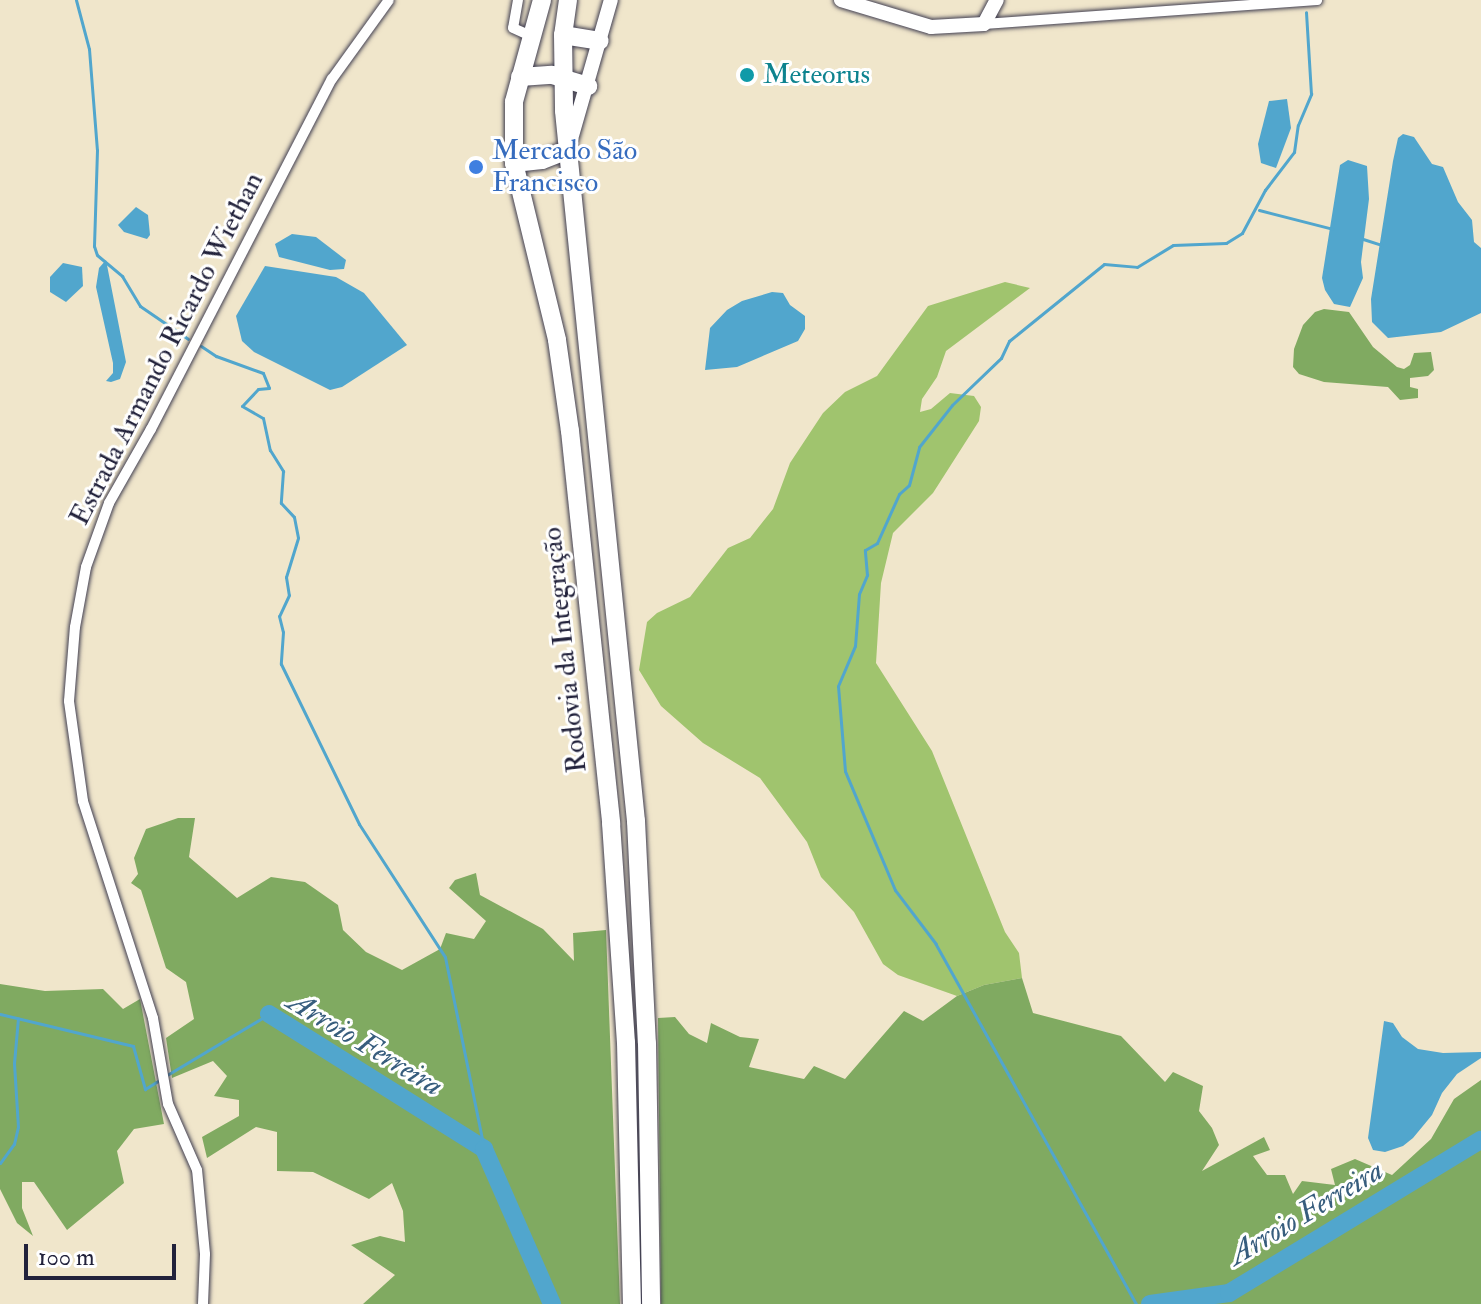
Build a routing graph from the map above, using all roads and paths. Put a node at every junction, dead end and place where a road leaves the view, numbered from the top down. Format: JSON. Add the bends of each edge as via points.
{"nodes":[{"id":1,"x":389,"y":0,"type":"edge"},
{"id":2,"x":518,"y":0,"type":"edge"},
{"id":3,"x":542,"y":0,"type":"edge"},
{"id":4,"x":568,"y":0,"type":"edge"},
{"id":5,"x":611,"y":0,"type":"edge"},
{"id":6,"x":841,"y":0,"type":"edge"},
{"id":7,"x":997,"y":0,"type":"edge"},
{"id":8,"x":1317,"y":0,"type":"edge"},
{"id":9,"x":984,"y":24,"type":"junction"},
{"id":10,"x":563,"y":35,"type":"junction"},
{"id":11,"x":531,"y":36,"type":"junction"},
{"id":12,"x":600,"y":41,"type":"junction"},
{"id":13,"x":520,"y":77,"type":"junction"},
{"id":14,"x":562,"y":78,"type":"junction"},
{"id":15,"x":588,"y":86,"type":"junction"},
{"id":16,"x":568,"y":150,"type":"junction"},
{"id":17,"x":514,"y":163,"type":"junction"},
{"id":18,"x":203,"y":1304,"type":"edge"},
{"id":19,"x":632,"y":1304,"type":"edge"},
{"id":20,"x":651,"y":1304,"type":"edge"}],
"edges":[{"from":1,"to":18,"type":"street","name":"Estrada Armando Ricardo Wiethan","via":[[332,79],[114,494],[86,567],[73,638],[69,701],[83,801],[153,1018],[168,1104],[197,1170],[205,1254]]},
{"from":2,"to":11,"type":"street","via":[[513,28]]},
{"from":3,"to":11,"type":"highway","name":"Rodovia da Integração"},
{"from":4,"to":10,"type":"highway","name":"Rodovia da Integração"},
{"from":5,"to":12,"type":"street"},
{"from":6,"to":9,"type":"street","via":[[931,27]]},
{"from":7,"to":9,"type":"street"},
{"from":8,"to":9,"type":"street"},
{"from":10,"to":12,"type":"highway"},
{"from":10,"to":14,"type":"highway","name":"Rodovia da Integração"},
{"from":11,"to":13,"type":"highway","name":"Rodovia da Integração"},
{"from":12,"to":15,"type":"street"},
{"from":13,"to":14,"type":"highway","via":[[541,73]]},
{"from":13,"to":17,"type":"highway","name":"Rodovia da Integração","via":[[512,125]]},
{"from":14,"to":15,"type":"highway"},
{"from":14,"to":16,"type":"highway","name":"Rodovia da Integração"},
{"from":15,"to":16,"type":"street"},
{"from":16,"to":17,"type":"highway"},
{"from":16,"to":20,"type":"highway","name":"Rodovia da Integração","via":[[636,821],[647,1043]]},
{"from":17,"to":19,"type":"highway","name":"Rodovia da Integração","via":[[561,370],[606,776],[626,1042]]}]}
